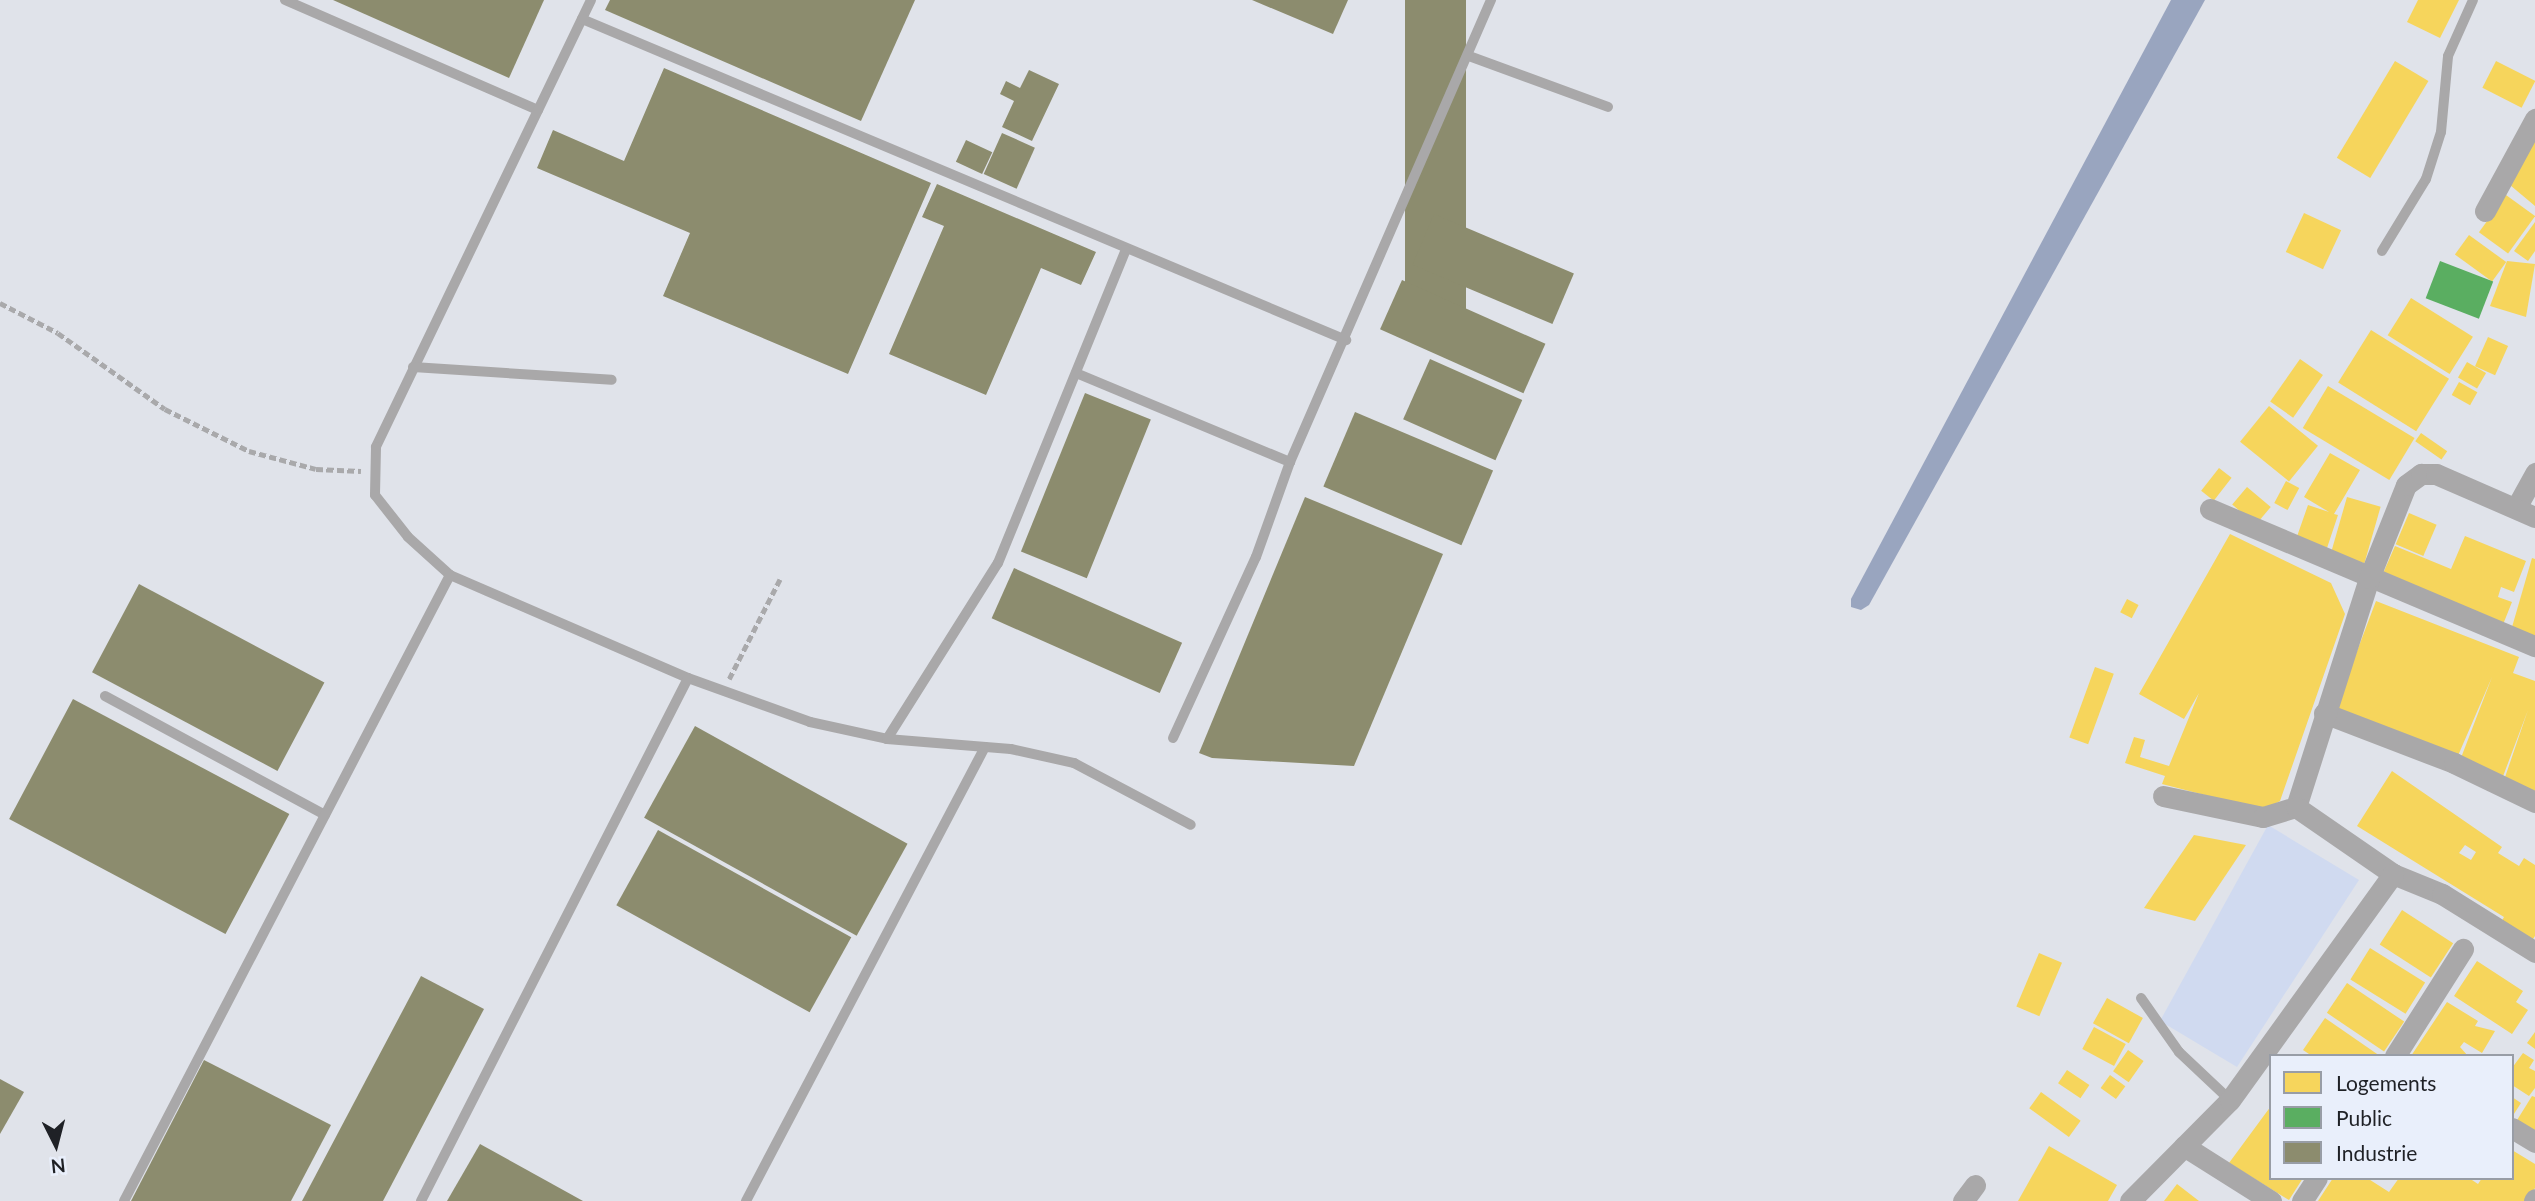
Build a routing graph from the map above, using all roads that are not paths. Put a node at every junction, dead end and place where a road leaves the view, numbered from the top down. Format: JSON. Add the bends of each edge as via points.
{"nodes":[{"id":1,"x":285,"y":0,"type":"edge"},
{"id":2,"x":591,"y":0,"type":"edge"},
{"id":3,"x":1491,"y":0,"type":"edge"},
{"id":4,"x":2473,"y":0,"type":"edge"},
{"id":5,"x":582,"y":19,"type":"junction"},
{"id":6,"x":1469,"y":56,"type":"junction"},
{"id":7,"x":1608,"y":107,"type":"dead end"},
{"id":8,"x":538,"y":110,"type":"junction"},
{"id":9,"x":2535,"y":119,"type":"edge"},
{"id":10,"x":2485,"y":211,"type":"dead end"},
{"id":11,"x":1126,"y":250,"type":"junction"},
{"id":12,"x":2382,"y":251,"type":"dead end"},
{"id":13,"x":1346,"y":340,"type":"junction"},
{"id":14,"x":413,"y":367,"type":"junction"},
{"id":15,"x":1076,"y":373,"type":"junction"},
{"id":16,"x":612,"y":380,"type":"dead end"},
{"id":17,"x":1290,"y":463,"type":"junction"},
{"id":18,"x":2535,"y":473,"type":"edge"},
{"id":19,"x":2210,"y":509,"type":"dead end"},
{"id":20,"x":2526,"y":511,"type":"edge"},
{"id":21,"x":450,"y":575,"type":"junction"},
{"id":22,"x":2369,"y":578,"type":"junction"},
{"id":23,"x":2535,"y":646,"type":"edge"},
{"id":24,"x":688,"y":678,"type":"junction"},
{"id":25,"x":105,"y":696,"type":"dead end"},
{"id":26,"x":2324,"y":713,"type":"junction"},
{"id":27,"x":1173,"y":738,"type":"dead end"},
{"id":28,"x":887,"y":739,"type":"junction"},
{"id":29,"x":985,"y":747,"type":"junction"},
{"id":30,"x":2164,"y":796,"type":"dead end"},
{"id":31,"x":2535,"y":802,"type":"edge"},
{"id":32,"x":2296,"y":807,"type":"junction"},
{"id":33,"x":325,"y":815,"type":"junction"},
{"id":34,"x":1191,"y":825,"type":"dead end"},
{"id":35,"x":2393,"y":874,"type":"junction"},
{"id":36,"x":2463,"y":949,"type":"dead end"},
{"id":37,"x":2535,"y":952,"type":"edge"},
{"id":38,"x":2141,"y":998,"type":"dead end"},
{"id":39,"x":2397,"y":1054,"type":"edge"},
{"id":40,"x":2230,"y":1100,"type":"junction"},
{"id":41,"x":2514,"y":1129,"type":"edge"},
{"id":42,"x":2535,"y":1142,"type":"edge"},
{"id":43,"x":2184,"y":1146,"type":"junction"},
{"id":44,"x":2316,"y":1180,"type":"edge"},
{"id":45,"x":124,"y":1201,"type":"edge"},
{"id":46,"x":421,"y":1201,"type":"edge"},
{"id":47,"x":746,"y":1201,"type":"edge"},
{"id":48,"x":2130,"y":1201,"type":"edge"},
{"id":49,"x":2271,"y":1201,"type":"edge"},
{"id":50,"x":2302,"y":1201,"type":"edge"}],
"edges":[{"from":1,"to":8,"type":"lane"},
{"from":2,"to":5,"type":"lane"},
{"from":3,"to":6,"type":"lane"},
{"from":4,"to":12,"type":"lane","via":[[2448,56],[2441,132],[2426,179]]},
{"from":5,"to":8,"type":"lane"},
{"from":5,"to":11,"type":"lane"},
{"from":6,"to":7,"type":"lane"},
{"from":6,"to":13,"type":"lane"},
{"from":8,"to":14,"type":"lane"},
{"from":9,"to":10,"type":"street"},
{"from":11,"to":13,"type":"lane"},
{"from":11,"to":15,"type":"lane"},
{"from":13,"to":17,"type":"lane"},
{"from":14,"to":16,"type":"lane"},
{"from":14,"to":21,"type":"lane","via":[[376,447],[375,495],[408,537]]},
{"from":15,"to":17,"type":"lane"},
{"from":15,"to":28,"type":"lane","via":[[998,563]]},
{"from":17,"to":27,"type":"lane","via":[[1256,556]]},
{"from":18,"to":20,"type":"street"},
{"from":19,"to":22,"type":"street"},
{"from":20,"to":22,"type":"street","via":[[2436,474],[2421,474],[2406,485]]},
{"from":21,"to":24,"type":"lane"},
{"from":21,"to":33,"type":"lane"},
{"from":22,"to":23,"type":"street"},
{"from":22,"to":26,"type":"street"},
{"from":24,"to":28,"type":"lane","via":[[810,722]]},
{"from":24,"to":46,"type":"lane"},
{"from":25,"to":33,"type":"lane"},
{"from":26,"to":31,"type":"street","via":[[2454,763]]},
{"from":26,"to":32,"type":"street"},
{"from":28,"to":29,"type":"lane"},
{"from":29,"to":34,"type":"lane","via":[[1074,763]]},
{"from":29,"to":47,"type":"lane"},
{"from":30,"to":32,"type":"street","via":[[2263,817]]},
{"from":32,"to":35,"type":"street"},
{"from":33,"to":45,"type":"lane"},
{"from":35,"to":37,"type":"street","via":[[2442,894]]},
{"from":35,"to":40,"type":"street"},
{"from":36,"to":39,"type":"street"},
{"from":38,"to":40,"type":"lane","via":[[2179,1052]]},
{"from":40,"to":43,"type":"street"},
{"from":41,"to":42,"type":"street"},
{"from":43,"to":48,"type":"street"},
{"from":43,"to":49,"type":"street"},
{"from":44,"to":50,"type":"street"}]}
